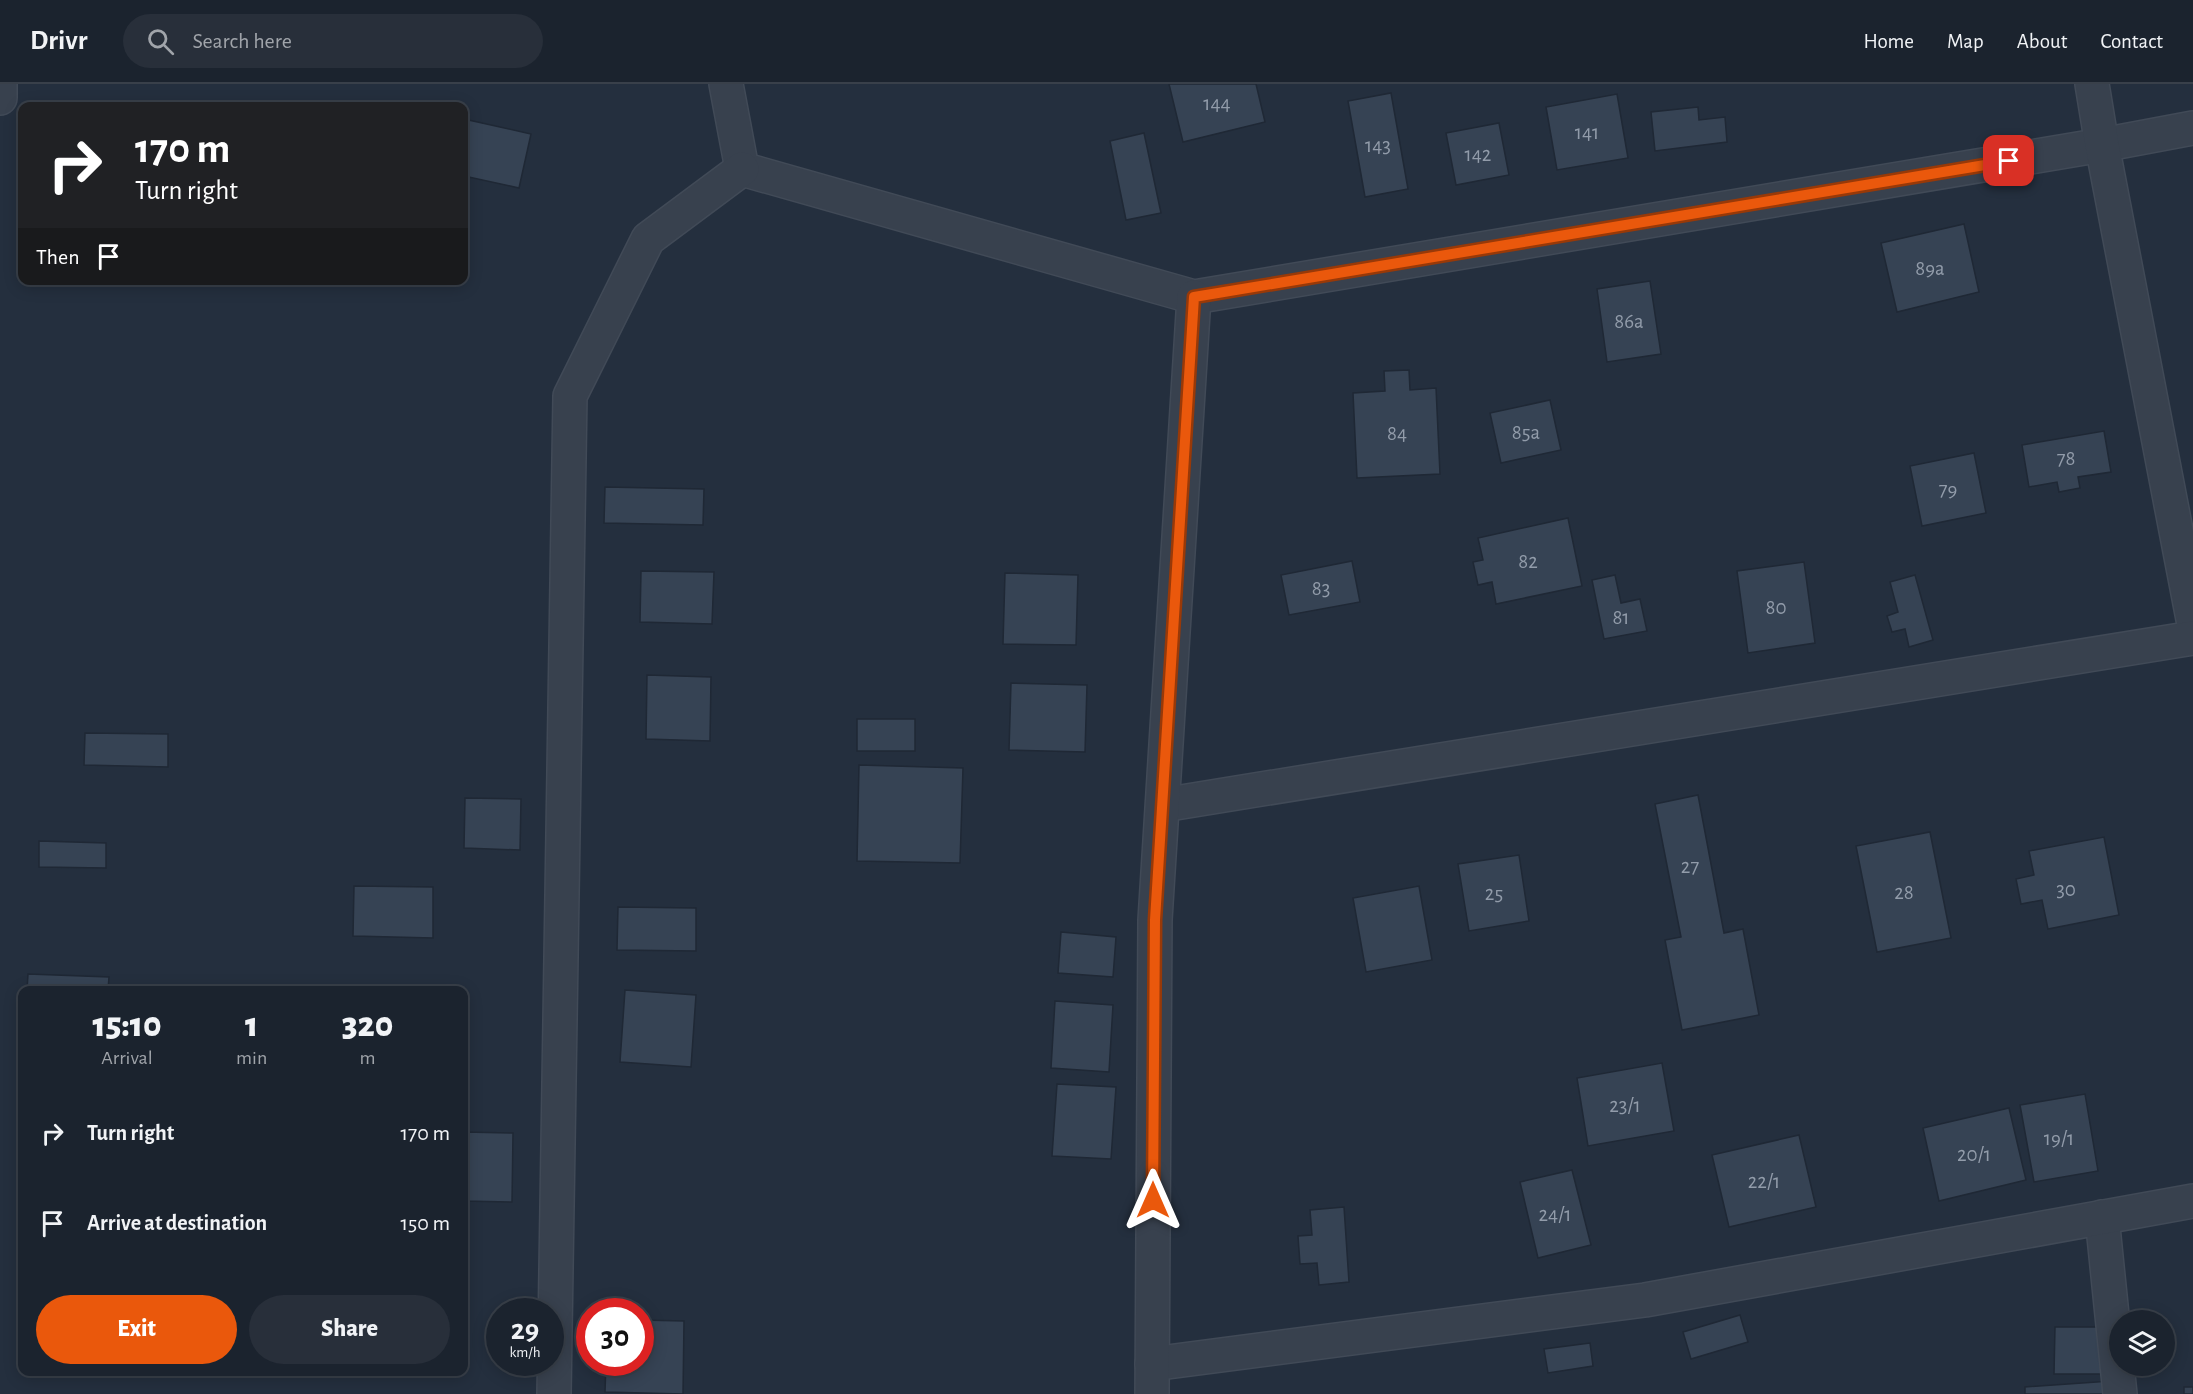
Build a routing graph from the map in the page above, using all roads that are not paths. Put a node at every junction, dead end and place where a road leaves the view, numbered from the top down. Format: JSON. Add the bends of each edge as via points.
{"nodes":[{"id":1,"x":0,"y":84,"type":"edge"},
{"id":2,"x":726,"y":84,"type":"edge"},
{"id":3,"x":2092,"y":84,"type":"edge"},
{"id":4,"x":0,"y":98,"type":"edge"},
{"id":5,"x":2193,"y":128,"type":"edge"},
{"id":6,"x":2102,"y":145,"type":"junction"},
{"id":7,"x":742,"y":169,"type":"junction"},
{"id":8,"x":1194,"y":297,"type":"junction"},
{"id":9,"x":2193,"y":619,"type":"edge"},
{"id":10,"x":2193,"y":638,"type":"edge"},
{"id":11,"x":1163,"y":805,"type":"junction"},
{"id":12,"x":2193,"y":1201,"type":"edge"},
{"id":13,"x":2102,"y":1217,"type":"junction"},
{"id":14,"x":1152,"y":1379,"type":"edge"},
{"id":15,"x":554,"y":1394,"type":"edge"},
{"id":16,"x":2120,"y":1394,"type":"edge"}],
"edges":[{"from":1,"to":4,"type":"street"},
{"from":2,"to":7,"type":"street"},
{"from":3,"to":6,"type":"street"},
{"from":5,"to":6,"type":"street"},
{"from":6,"to":8,"type":"street"},
{"from":6,"to":9,"type":"street"},
{"from":7,"to":8,"type":"street"},
{"from":7,"to":15,"type":"street","via":[[648,238],[570,396]]},
{"from":8,"to":11,"type":"street"},
{"from":10,"to":11,"type":"street"},
{"from":11,"to":14,"type":"street","via":[[1155,920]]},
{"from":12,"to":13,"type":"street"},
{"from":13,"to":14,"type":"street","via":[[1645,1300]]},
{"from":13,"to":16,"type":"street"}]}
